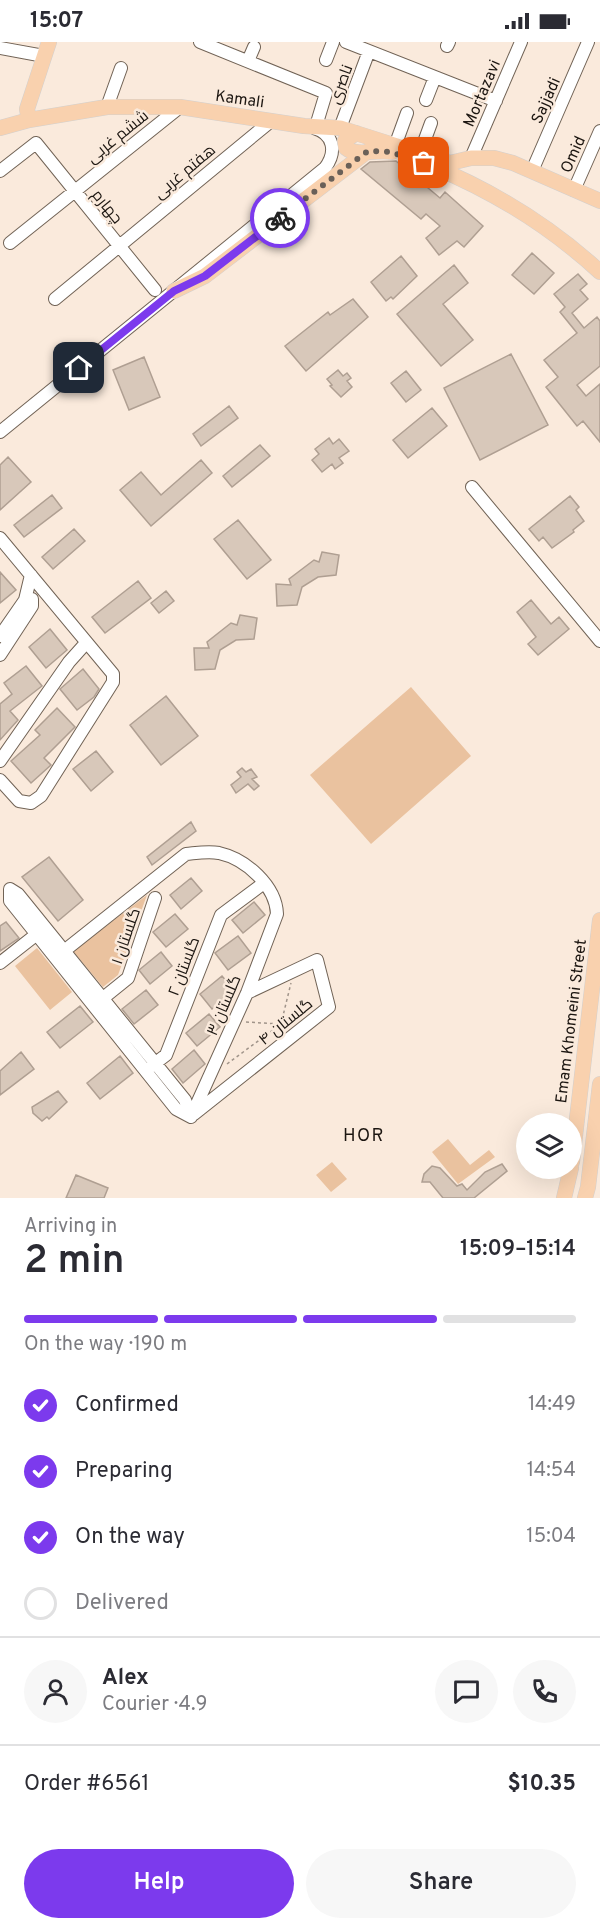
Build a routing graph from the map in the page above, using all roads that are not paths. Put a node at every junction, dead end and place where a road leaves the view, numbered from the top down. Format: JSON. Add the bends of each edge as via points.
{"nodes":[{"id":1,"x":200,"y":42,"type":"edge"},
{"id":2,"x":333,"y":42,"type":"edge"},
{"id":3,"x":588,"y":42,"type":"edge"},
{"id":4,"x":349,"y":43,"type":"edge"},
{"id":5,"x":516,"y":44,"type":"edge"},
{"id":6,"x":223,"y":46,"type":"edge"},
{"id":7,"x":254,"y":46,"type":"dead end"},
{"id":8,"x":0,"y":48,"type":"edge"},
{"id":9,"x":46,"y":49,"type":"edge"},
{"id":10,"x":369,"y":51,"type":"junction"},
{"id":11,"x":326,"y":60,"type":"dead end"},
{"id":12,"x":248,"y":62,"type":"junction"},
{"id":13,"x":121,"y":68,"type":"dead end"},
{"id":14,"x":435,"y":77,"type":"junction"},
{"id":15,"x":426,"y":100,"type":"dead end"},
{"id":16,"x":496,"y":101,"type":"junction"},
{"id":17,"x":107,"y":107,"type":"junction"},
{"id":18,"x":180,"y":107,"type":"junction"},
{"id":19,"x":407,"y":113,"type":"dead end"},
{"id":20,"x":29,"y":120,"type":"junction"},
{"id":21,"x":271,"y":121,"type":"junction"},
{"id":22,"x":431,"y":123,"type":"dead end"},
{"id":23,"x":310,"y":126,"type":"junction"},
{"id":24,"x":0,"y":128,"type":"edge"},
{"id":25,"x":340,"y":128,"type":"junction"},
{"id":26,"x":600,"y":131,"type":"edge"},
{"id":27,"x":356,"y":133,"type":"junction"},
{"id":28,"x":395,"y":146,"type":"junction"},
{"id":29,"x":368,"y":151,"type":"junction"},
{"id":30,"x":420,"y":153,"type":"junction"},
{"id":31,"x":471,"y":158,"type":"junction"},
{"id":32,"x":0,"y":171,"type":"edge"},
{"id":33,"x":532,"y":171,"type":"junction"},
{"id":34,"x":574,"y":190,"type":"junction"},
{"id":35,"x":75,"y":191,"type":"junction"},
{"id":36,"x":600,"y":201,"type":"edge"},
{"id":37,"x":10,"y":243,"type":"dead end"},
{"id":38,"x":119,"y":246,"type":"junction"},
{"id":39,"x":600,"y":272,"type":"edge"},
{"id":40,"x":154,"y":290,"type":"dead end"},
{"id":41,"x":174,"y":291,"type":"junction"},
{"id":42,"x":55,"y":299,"type":"dead end"},
{"id":43,"x":0,"y":432,"type":"edge"},
{"id":44,"x":472,"y":488,"type":"dead end"},
{"id":45,"x":0,"y":538,"type":"edge"},
{"id":46,"x":31,"y":575,"type":"junction"},
{"id":47,"x":29,"y":603,"type":"junction"},
{"id":48,"x":54,"y":603,"type":"junction"},
{"id":49,"x":0,"y":636,"type":"edge"},
{"id":50,"x":600,"y":641,"type":"edge"},
{"id":51,"x":86,"y":643,"type":"junction"},
{"id":52,"x":0,"y":655,"type":"edge"},
{"id":53,"x":0,"y":761,"type":"edge"},
{"id":54,"x":0,"y":780,"type":"edge"},
{"id":55,"x":264,"y":883,"type":"junction"},
{"id":56,"x":155,"y":898,"type":"dead end"},
{"id":57,"x":5,"y":904,"type":"edge"},
{"id":58,"x":600,"y":920,"type":"edge"},
{"id":59,"x":37,"y":934,"type":"junction"},
{"id":60,"x":59,"y":954,"type":"junction"},
{"id":61,"x":0,"y":963,"type":"edge"},
{"id":62,"x":247,"y":993,"type":"junction"},
{"id":63,"x":98,"y":1002,"type":"junction"},
{"id":64,"x":593,"y":1042,"type":"edge"},
{"id":65,"x":150,"y":1067,"type":"junction"},
{"id":66,"x":600,"y":1084,"type":"edge"},
{"id":67,"x":581,"y":1113,"type":"edge"},
{"id":68,"x":191,"y":1117,"type":"junction"},
{"id":69,"x":568,"y":1179,"type":"edge"},
{"id":70,"x":564,"y":1198,"type":"edge"},
{"id":71,"x":585,"y":1198,"type":"edge"}],
"edges":[{"from":1,"to":6,"type":"street"},
{"from":2,"to":11,"type":"street"},
{"from":3,"to":33,"type":"street","name":"Sajjadi"},
{"from":4,"to":10,"type":"street"},
{"from":5,"to":16,"type":"street","name":"Mortazavi"},
{"from":6,"to":12,"type":"street"},
{"from":7,"to":12,"type":"street"},
{"from":8,"to":9,"type":"street"},
{"from":9,"to":20,"type":"main road","via":[[27,109]]},
{"from":10,"to":14,"type":"street"},
{"from":10,"to":25,"type":"street","name":"ناصری"},
{"from":12,"to":23,"type":"street","via":[[326,93]]},
{"from":13,"to":17,"type":"street"},
{"from":14,"to":15,"type":"street"},
{"from":14,"to":16,"type":"street"},
{"from":16,"to":31,"type":"street","name":"Mortazavi"},
{"from":17,"to":18,"type":"main road","name":"Kamali"},
{"from":17,"to":20,"type":"main road","name":"Kamali"},
{"from":18,"to":21,"type":"main road","name":"Kamali"},
{"from":18,"to":35,"type":"street","name":"ششم غربی"},
{"from":19,"to":28,"type":"street"},
{"from":20,"to":24,"type":"main road","name":"Kamali"},
{"from":21,"to":23,"type":"main road","name":"Kamali"},
{"from":21,"to":38,"type":"street","name":"هفتم غربی"},
{"from":22,"to":30,"type":"street"},
{"from":23,"to":25,"type":"main road","name":"Kamali"},
{"from":23,"to":41,"type":"street","via":[[332,141],[332,154],[325,168]]},
{"from":25,"to":27,"type":"main road","name":"Kamali"},
{"from":26,"to":34,"type":"street","name":"Omid"},
{"from":27,"to":28,"type":"main road","name":"Kamali"},
{"from":27,"to":29,"type":"main road","via":[[345,141],[346,148],[358,154]]},
{"from":28,"to":30,"type":"main road","name":"Kamali"},
{"from":29,"to":39,"type":"main road","via":[[399,154],[476,184],[533,219]]},
{"from":29,"to":41,"type":"main road","via":[[205,276]]},
{"from":30,"to":31,"type":"main road","name":"Kamali","via":[[450,163]]},
{"from":31,"to":33,"type":"main road","name":"Kamali","via":[[494,158]]},
{"from":32,"to":35,"type":"street","name":"چهارم","via":[[36,143]]},
{"from":33,"to":34,"type":"main road","name":"Kamali"},
{"from":34,"to":36,"type":"main road","name":"Kamali"},
{"from":35,"to":37,"type":"street","name":"ششم غربی"},
{"from":35,"to":38,"type":"street","name":"چهارم"},
{"from":38,"to":40,"type":"street","name":"چهارم"},
{"from":38,"to":42,"type":"street","name":"هفتم غربی"},
{"from":41,"to":43,"type":"street"},
{"from":44,"to":50,"type":"street"},
{"from":45,"to":46,"type":"street"},
{"from":46,"to":47,"type":"street"},
{"from":46,"to":48,"type":"street"},
{"from":47,"to":48,"type":"street"},
{"from":47,"to":49,"type":"street"},
{"from":47,"to":52,"type":"street"},
{"from":48,"to":51,"type":"street"},
{"from":51,"to":53,"type":"street"},
{"from":51,"to":54,"type":"street","via":[[113,674],[113,682],[41,796],[31,803],[19,801]]},
{"from":55,"to":60,"type":"street","via":[[233,858],[205,852],[186,854]]},
{"from":55,"to":62,"type":"street","name":"گلستان ۳","via":[[277,904],[277,914]]},
{"from":55,"to":65,"type":"street","name":"گلستان ۲","via":[[221,915],[166,1055]]},
{"from":56,"to":63,"type":"street","name":"گلستان ۱","via":[[128,978]]},
{"from":57,"to":59,"type":"street"},
{"from":57,"to":60,"type":"street","via":[[10,889],[18,894]]},
{"from":58,"to":64,"type":"main road","name":"Emam Khomeini Street"},
{"from":59,"to":60,"type":"street"},
{"from":59,"to":61,"type":"street"},
{"from":60,"to":63,"type":"street"},
{"from":62,"to":68,"type":"street","name":"گلستان ۳"},
{"from":62,"to":68,"type":"street","name":"گلستان ۴","via":[[317,960],[329,1007]]},
{"from":63,"to":65,"type":"street"},
{"from":64,"to":67,"type":"main road","name":"Emam Khomeini Street"},
{"from":65,"to":68,"type":"street","via":[[176,1109]]},
{"from":66,"to":71,"type":"main road"},
{"from":69,"to":70,"type":"main road"}]}
